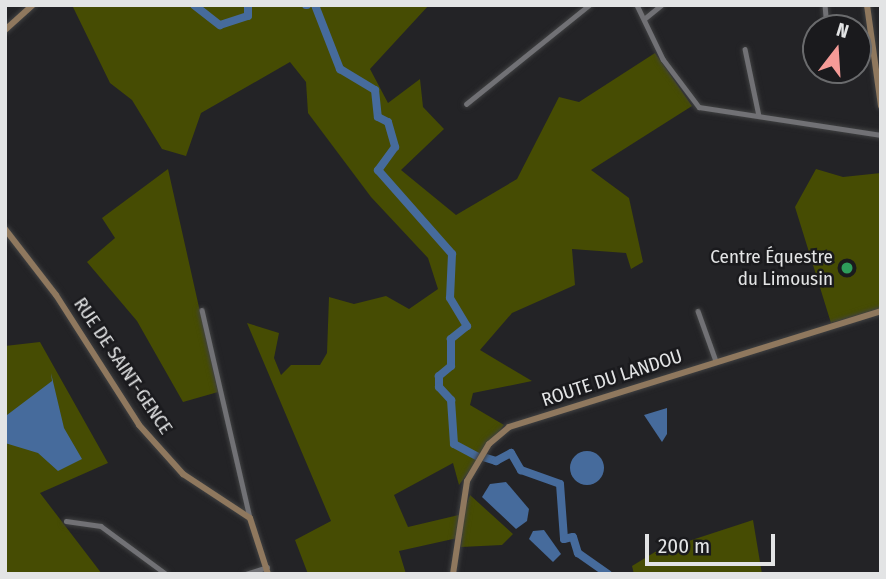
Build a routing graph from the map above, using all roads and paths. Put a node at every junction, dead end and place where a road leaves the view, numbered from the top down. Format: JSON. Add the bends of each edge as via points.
{"nodes":[{"id":1,"x":33,"y":5,"type":"edge"},
{"id":2,"x":589,"y":5,"type":"edge"},
{"id":3,"x":636,"y":5,"type":"edge"},
{"id":4,"x":661,"y":5,"type":"edge"},
{"id":5,"x":867,"y":5,"type":"edge"},
{"id":6,"x":644,"y":19,"type":"junction"},
{"id":7,"x":5,"y":30,"type":"edge"},
{"id":8,"x":745,"y":49,"type":"dead end"},
{"id":9,"x":466,"y":104,"type":"dead end"},
{"id":10,"x":881,"y":106,"type":"edge"},
{"id":11,"x":759,"y":116,"type":"junction"},
{"id":12,"x":881,"y":135,"type":"edge"},
{"id":13,"x":5,"y":229,"type":"edge"},
{"id":14,"x":202,"y":310,"type":"dead end"},
{"id":15,"x":698,"y":310,"type":"dead end"},
{"id":16,"x":881,"y":312,"type":"edge"},
{"id":17,"x":716,"y":361,"type":"junction"},
{"id":18,"x":250,"y":518,"type":"junction"},
{"id":19,"x":66,"y":521,"type":"dead end"},
{"id":20,"x":267,"y":570,"type":"edge"},
{"id":21,"x":166,"y":574,"type":"edge"},
{"id":22,"x":246,"y":574,"type":"edge"},
{"id":23,"x":453,"y":574,"type":"edge"}],
"edges":[{"from":1,"to":7,"type":"street"},
{"from":2,"to":9,"type":"street"},
{"from":3,"to":6,"type":"street"},
{"from":4,"to":6,"type":"street"},
{"from":5,"to":10,"type":"street"},
{"from":6,"to":11,"type":"street","via":[[690,100]]},
{"from":8,"to":11,"type":"street"},
{"from":11,"to":12,"type":"street"},
{"from":13,"to":18,"type":"street","name":"RUE DE SAINT-GENCE","via":[[56,295],[139,425],[183,474]]},
{"from":14,"to":18,"type":"street"},
{"from":15,"to":17,"type":"street"},
{"from":16,"to":17,"type":"street","name":"ROUTE DU LANDOU"},
{"from":17,"to":23,"type":"street","name":"ROUTE DU LANDOU","via":[[502,432],[463,490]]},
{"from":18,"to":20,"type":"street"},
{"from":19,"to":21,"type":"street","via":[[101,526]]},
{"from":20,"to":22,"type":"street"}]}
